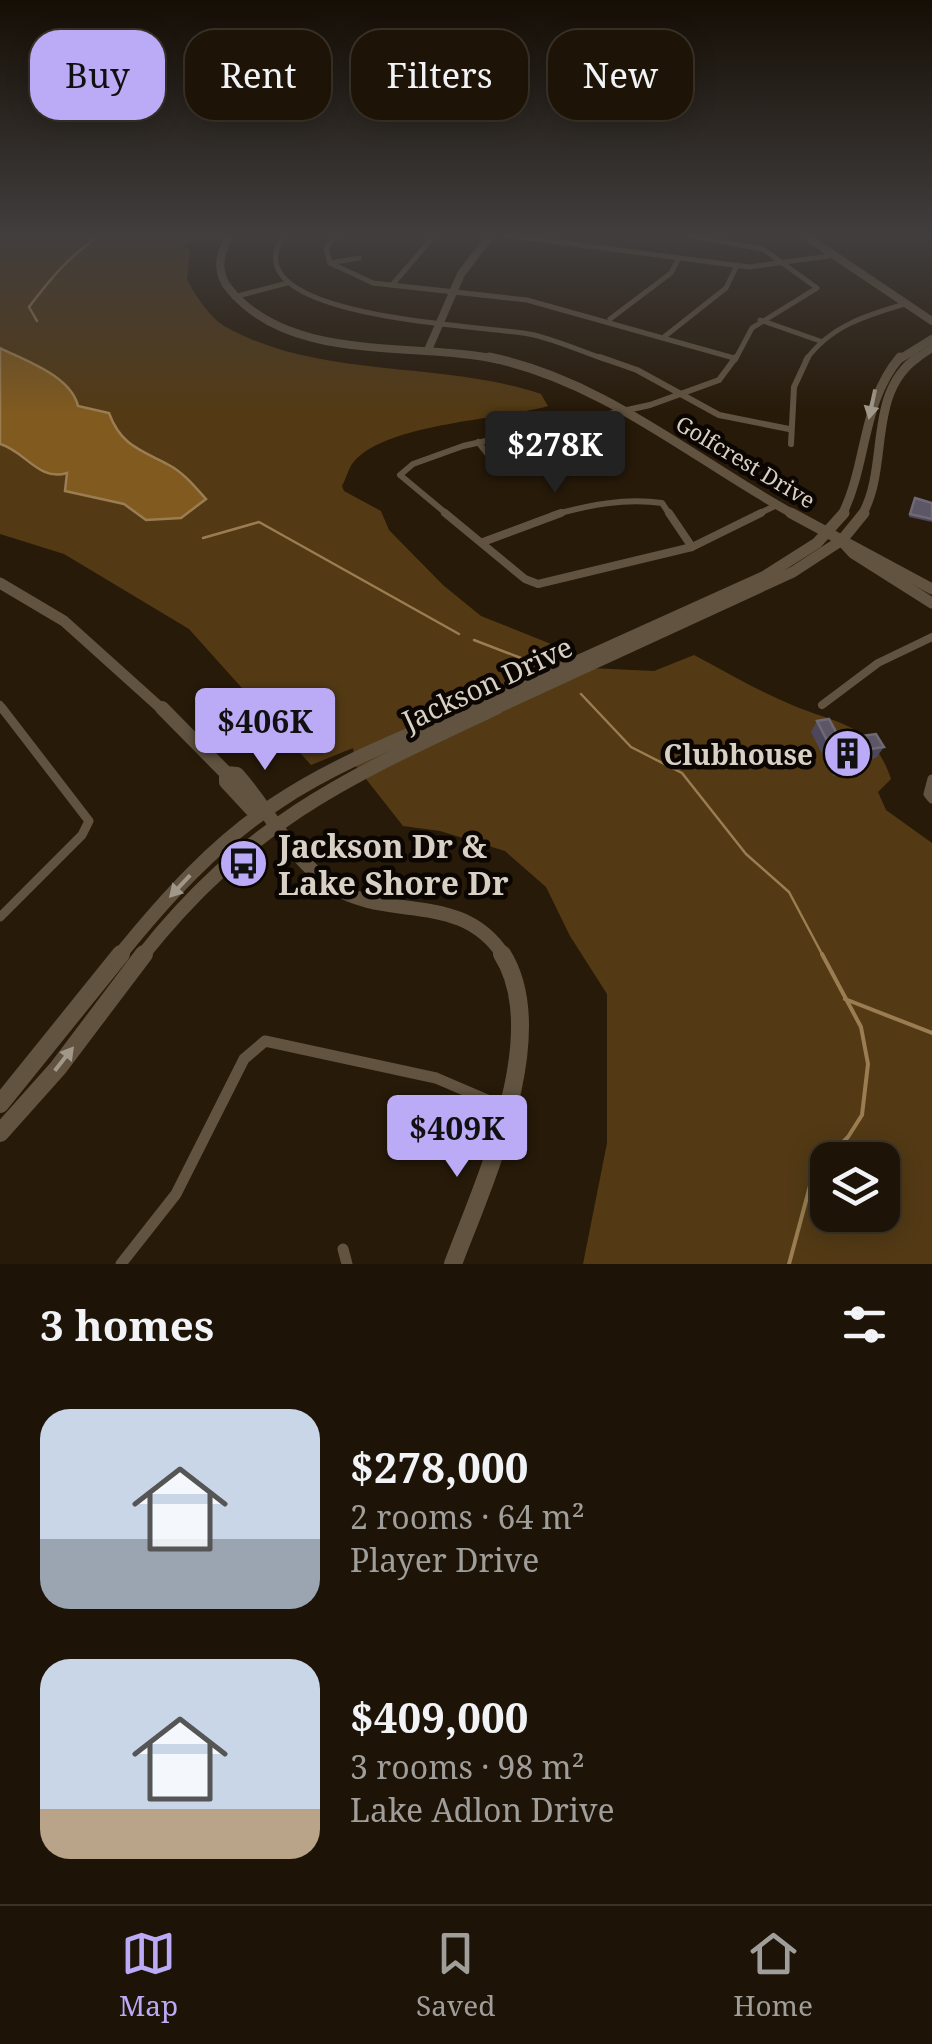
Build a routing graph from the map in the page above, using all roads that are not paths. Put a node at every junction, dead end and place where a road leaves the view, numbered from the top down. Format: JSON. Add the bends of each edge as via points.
{"nodes":[{"id":1,"x":232,"y":294,"type":"edge"},
{"id":2,"x":245,"y":294,"type":"edge"},
{"id":3,"x":303,"y":294,"type":"edge"},
{"id":4,"x":451,"y":294,"type":"edge"},
{"id":5,"x":494,"y":294,"type":"edge"},
{"id":6,"x":643,"y":294,"type":"edge"},
{"id":7,"x":718,"y":294,"type":"edge"},
{"id":8,"x":806,"y":294,"type":"edge"},
{"id":9,"x":890,"y":294,"type":"edge"},
{"id":10,"x":234,"y":297,"type":"junction"},
{"id":11,"x":906,"y":304,"type":"junction"},
{"id":12,"x":440,"y":319,"type":"junction"},
{"id":13,"x":610,"y":319,"type":"junction"},
{"id":14,"x":760,"y":320,"type":"junction"},
{"id":15,"x":932,"y":320,"type":"edge"},
{"id":16,"x":664,"y":337,"type":"junction"},
{"id":17,"x":932,"y":339,"type":"edge"},
{"id":18,"x":820,"y":341,"type":"junction"},
{"id":19,"x":932,"y":348,"type":"edge"},
{"id":20,"x":428,"y":350,"type":"junction"},
{"id":21,"x":734,"y":358,"type":"junction"},
{"id":22,"x":682,"y":393,"type":"junction"},
{"id":23,"x":623,"y":411,"type":"junction"},
{"id":24,"x":561,"y":426,"type":"junction"},
{"id":25,"x":790,"y":428,"type":"junction"},
{"id":26,"x":478,"y":442,"type":"junction"},
{"id":27,"x":791,"y":444,"type":"dead end"},
{"id":28,"x":579,"y":454,"type":"dead end"},
{"id":29,"x":496,"y":466,"type":"dead end"},
{"id":30,"x":777,"y":505,"type":"junction"},
{"id":31,"x":828,"y":532,"type":"junction"},
{"id":32,"x":841,"y":540,"type":"junction"},
{"id":33,"x":482,"y":542,"type":"junction"},
{"id":34,"x":692,"y":547,"type":"junction"},
{"id":35,"x":0,"y":583,"type":"edge"},
{"id":36,"x":932,"y":589,"type":"edge"},
{"id":37,"x":932,"y":602,"type":"edge"},
{"id":38,"x":932,"y":637,"type":"edge"},
{"id":39,"x":0,"y":705,"type":"edge"},
{"id":40,"x":822,"y":705,"type":"dead end"},
{"id":41,"x":932,"y":778,"type":"edge"},
{"id":42,"x":932,"y":799,"type":"edge"},
{"id":43,"x":267,"y":819,"type":"junction"},
{"id":44,"x":0,"y":915,"type":"edge"},
{"id":45,"x":0,"y":1104,"type":"edge"},
{"id":46,"x":508,"y":1109,"type":"junction"},
{"id":47,"x":0,"y":1133,"type":"edge"},
{"id":48,"x":344,"y":1249,"type":"dead end"},
{"id":49,"x":121,"y":1264,"type":"edge"},
{"id":50,"x":347,"y":1264,"type":"edge"},
{"id":51,"x":453,"y":1264,"type":"edge"}],
"edges":[{"from":1,"to":10,"type":"main road"},
{"from":2,"to":10,"type":"street"},
{"from":3,"to":12,"type":"street","via":[[341,308]]},
{"from":4,"to":12,"type":"main road"},
{"from":5,"to":13,"type":"street"},
{"from":6,"to":13,"type":"street"},
{"from":7,"to":16,"type":"street"},
{"from":8,"to":14,"type":"street"},
{"from":9,"to":11,"type":"main road"},
{"from":10,"to":20,"type":"main road","name":"Golfcrest Drive","via":[[304,333]]},
{"from":11,"to":15,"type":"main road"},
{"from":11,"to":18,"type":"street","via":[[847,322]]},
{"from":12,"to":20,"type":"main road"},
{"from":12,"to":22,"type":"street","via":[[579,348]]},
{"from":13,"to":16,"type":"street"},
{"from":14,"to":18,"type":"street"},
{"from":14,"to":21,"type":"street"},
{"from":16,"to":21,"type":"street"},
{"from":17,"to":31,"type":"main road","name":"Jackson Drive","one_way":true,"via":[[895,360],[878,381],[856,496]]},
{"from":18,"to":25,"type":"street","via":[[797,368]]},
{"from":19,"to":32,"type":"main road","name":"Jackson Drive","via":[[890,386],[874,489]]},
{"from":20,"to":23,"type":"main road","name":"Golfcrest Drive","via":[[523,366]]},
{"from":21,"to":22,"type":"street","via":[[723,378]]},
{"from":22,"to":23,"type":"street"},
{"from":22,"to":25,"type":"street","via":[[719,415]]},
{"from":23,"to":24,"type":"street"},
{"from":23,"to":30,"type":"main road","name":"Golfcrest Drive"},
{"from":24,"to":26,"type":"street"},
{"from":24,"to":28,"type":"street"},
{"from":25,"to":27,"type":"street"},
{"from":26,"to":29,"type":"street"},
{"from":26,"to":33,"type":"street","via":[[410,465],[402,479]]},
{"from":30,"to":31,"type":"main road","name":"Golfcrest Drive"},
{"from":30,"to":34,"type":"street"},
{"from":31,"to":32,"type":"main road","name":"Golfcrest Drive"},
{"from":31,"to":43,"type":"main road","name":"Jackson Drive","via":[[718,598],[362,757]]},
{"from":32,"to":36,"type":"main road","name":"Golfcrest Drive"},
{"from":32,"to":37,"type":"main road","name":"Golfcrest Drive"},
{"from":32,"to":43,"type":"main road","name":"Jackson Drive","via":[[780,579]]},
{"from":33,"to":34,"type":"street","via":[[526,579],[550,584]]},
{"from":33,"to":34,"type":"street","via":[[537,518],[643,500],[662,502]]},
{"from":35,"to":43,"type":"main road","via":[[85,637]]},
{"from":38,"to":40,"type":"street","via":[[878,664]]},
{"from":39,"to":44,"type":"street","via":[[89,821]]},
{"from":41,"to":42,"type":"street"},
{"from":43,"to":45,"type":"main road","name":"Jackson Drive","one_way":true,"via":[[212,854],[153,916]]},
{"from":43,"to":46,"type":"main road","via":[[334,892],[446,912],[496,945],[521,1006]]},
{"from":47,"to":43,"type":"main road","name":"Jackson Drive","one_way":true,"via":[[198,889]]},
{"from":46,"to":49,"type":"street","via":[[436,1078],[265,1041],[244,1059],[176,1194]]},
{"from":46,"to":51,"type":"main road"},
{"from":48,"to":50,"type":"street"}]}
